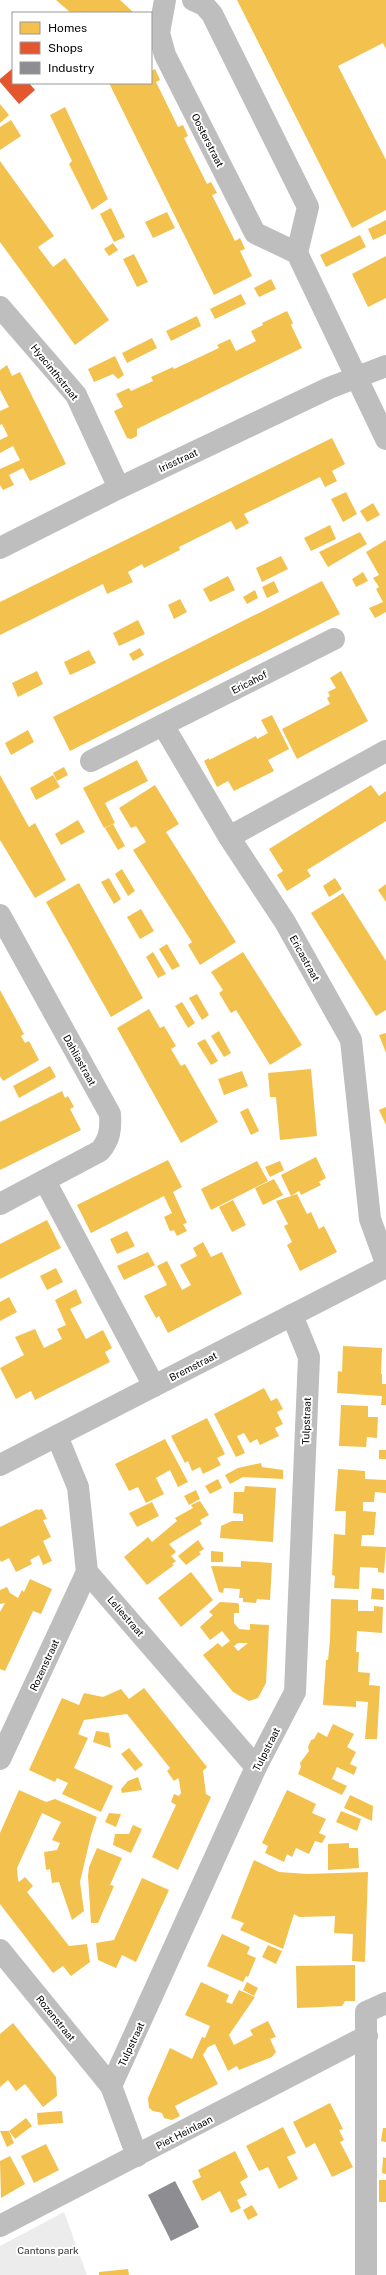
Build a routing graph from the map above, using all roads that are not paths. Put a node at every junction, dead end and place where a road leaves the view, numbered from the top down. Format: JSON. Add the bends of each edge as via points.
{"nodes":[{"id":1,"x":165,"y":0,"type":"edge"},
{"id":2,"x":193,"y":0,"type":"edge"},
{"id":3,"x":297,"y":253,"type":"junction"},
{"id":4,"x":0,"y":307,"type":"edge"},
{"id":5,"x":386,"y":366,"type":"edge"},
{"id":6,"x":358,"y":379,"type":"junction"},
{"id":7,"x":386,"y":440,"type":"edge"},
{"id":8,"x":119,"y":488,"type":"junction"},
{"id":9,"x":0,"y":548,"type":"edge"},
{"id":10,"x":334,"y":638,"type":"dead end"},
{"id":11,"x":163,"y":725,"type":"junction"},
{"id":12,"x":386,"y":751,"type":"edge"},
{"id":13,"x":91,"y":761,"type":"dead end"},
{"id":14,"x":229,"y":837,"type":"junction"},
{"id":15,"x":0,"y":915,"type":"edge"},
{"id":16,"x":45,"y":1181,"type":"junction"},
{"id":17,"x":0,"y":1204,"type":"edge"},
{"id":18,"x":386,"y":1263,"type":"edge"},
{"id":19,"x":386,"y":1267,"type":"edge"},
{"id":20,"x":292,"y":1315,"type":"junction"},
{"id":21,"x":154,"y":1386,"type":"junction"},
{"id":22,"x":57,"y":1436,"type":"junction"},
{"id":23,"x":0,"y":1465,"type":"edge"},
{"id":24,"x":87,"y":1572,"type":"junction"},
{"id":25,"x":0,"y":1759,"type":"edge"},
{"id":26,"x":256,"y":1767,"type":"junction"},
{"id":27,"x":0,"y":1950,"type":"edge"},
{"id":28,"x":386,"y":2003,"type":"edge"},
{"id":29,"x":367,"y":2036,"type":"junction"},
{"id":30,"x":111,"y":2086,"type":"junction"},
{"id":31,"x":137,"y":2156,"type":"junction"},
{"id":32,"x":0,"y":2226,"type":"edge"},
{"id":33,"x":366,"y":2275,"type":"edge"}],
"edges":[{"from":1,"to":3,"type":"street","name":"Oosterstraat","via":[[159,33],[165,55],[255,233]]},
{"from":2,"to":3,"type":"street","via":[[204,5],[212,14],[308,208]]},
{"from":3,"to":6,"type":"street"},
{"from":4,"to":8,"type":"street","name":"Hyacinthstraat","via":[[76,396]]},
{"from":5,"to":6,"type":"street","name":"Irisstraat"},
{"from":6,"to":7,"type":"street"},
{"from":6,"to":8,"type":"street","name":"Irisstraat","via":[[329,388]]},
{"from":8,"to":9,"type":"street","name":"Irisstraat"},
{"from":10,"to":11,"type":"street","name":"Ericahof"},
{"from":11,"to":13,"type":"street","name":"Ericahof"},
{"from":11,"to":14,"type":"street"},
{"from":12,"to":14,"type":"street"},
{"from":14,"to":18,"type":"street","name":"Ericastraat","via":[[285,922],[351,1040],[370,1219]]},
{"from":15,"to":16,"type":"street","name":"Dahliastraat","via":[[110,1114],[111,1128],[107,1142],[100,1151]]},
{"from":16,"to":17,"type":"street","name":"Dahliastraat"},
{"from":16,"to":21,"type":"street"},
{"from":19,"to":20,"type":"street","name":"Bremstraat"},
{"from":20,"to":21,"type":"street","name":"Bremstraat"},
{"from":20,"to":26,"type":"street","name":"Tulpstraat","via":[[309,1357],[295,1692]]},
{"from":21,"to":22,"type":"street","name":"Bremstraat"},
{"from":22,"to":23,"type":"street","name":"Bremstraat"},
{"from":22,"to":24,"type":"street","via":[[78,1487]]},
{"from":24,"to":25,"type":"street","name":"Rozenstraat"},
{"from":24,"to":26,"type":"street","name":"Leliestraat"},
{"from":26,"to":30,"type":"street","name":"Tulpstraat"},
{"from":27,"to":30,"type":"street","name":"Rozenstraat"},
{"from":28,"to":29,"type":"street","via":[[366,2012]]},
{"from":29,"to":31,"type":"street","name":"Piet Heinlaan"},
{"from":29,"to":33,"type":"street"},
{"from":30,"to":31,"type":"street"},
{"from":31,"to":32,"type":"street","name":"Piet Heinlaan"}]}
